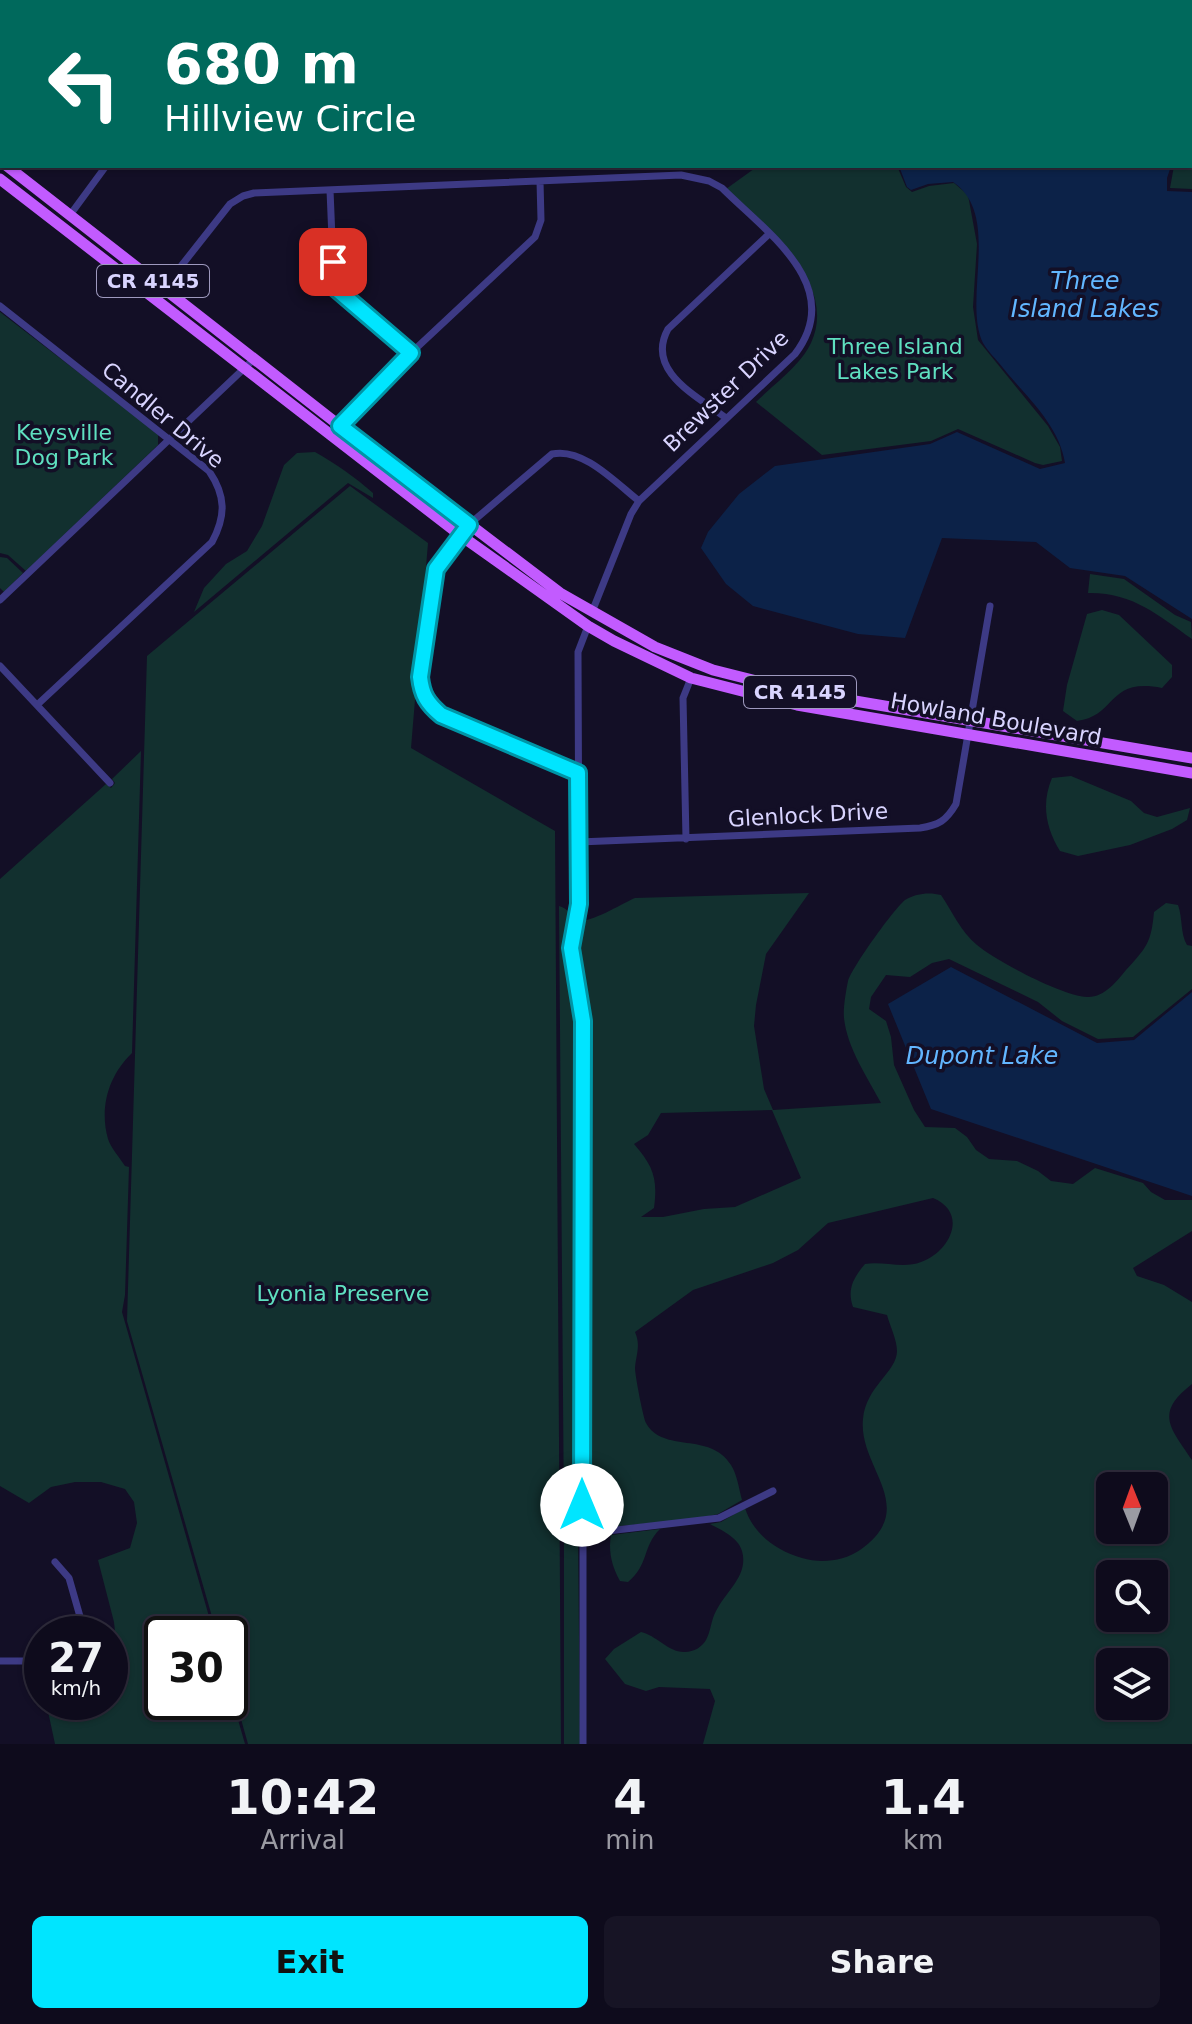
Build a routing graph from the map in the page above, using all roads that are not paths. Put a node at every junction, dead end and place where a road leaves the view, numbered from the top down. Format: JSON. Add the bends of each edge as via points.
{"nodes":[{"id":1,"x":10,"y":168,"type":"edge"},
{"id":2,"x":105,"y":168,"type":"edge"},
{"id":3,"x":0,"y":179,"type":"edge"},
{"id":4,"x":540,"y":181,"type":"junction"},
{"id":5,"x":330,"y":190,"type":"junction"},
{"id":6,"x":70,"y":215,"type":"junction"},
{"id":7,"x":768,"y":235,"type":"junction"},
{"id":8,"x":163,"y":289,"type":"junction"},
{"id":9,"x":0,"y":306,"type":"edge"},
{"id":10,"x":411,"y":353,"type":"junction"},
{"id":11,"x":255,"y":358,"type":"junction"},
{"id":12,"x":245,"y":368,"type":"junction"},
{"id":13,"x":726,"y":418,"type":"junction"},
{"id":14,"x":340,"y":426,"type":"junction"},
{"id":15,"x":170,"y":439,"type":"junction"},
{"id":16,"x":639,"y":501,"type":"junction"},
{"id":17,"x":469,"y":525,"type":"junction"},
{"id":18,"x":460,"y":535,"type":"junction"},
{"id":19,"x":0,"y":600,"type":"edge"},
{"id":20,"x":990,"y":606,"type":"dead end"},
{"id":21,"x":592,"y":613,"type":"junction"},
{"id":22,"x":610,"y":624,"type":"junction"},
{"id":23,"x":588,"y":626,"type":"junction"},
{"id":24,"x":0,"y":666,"type":"edge"},
{"id":25,"x":691,"y":678,"type":"junction"},
{"id":26,"x":37,"y":705,"type":"junction"},
{"id":27,"x":971,"y":721,"type":"junction"},
{"id":28,"x":969,"y":734,"type":"junction"},
{"id":29,"x":1192,"y":758,"type":"edge"},
{"id":30,"x":578,"y":773,"type":"junction"},
{"id":31,"x":1192,"y":773,"type":"edge"},
{"id":32,"x":110,"y":783,"type":"dead end"},
{"id":33,"x":686,"y":839,"type":"junction"},
{"id":34,"x":579,"y":842,"type":"junction"},
{"id":35,"x":773,"y":1491,"type":"dead end"},
{"id":36,"x":582,"y":1534,"type":"junction"},
{"id":37,"x":55,"y":1562,"type":"dead end"},
{"id":38,"x":80,"y":1616,"type":"edge"},
{"id":39,"x":0,"y":1661,"type":"edge"},
{"id":40,"x":24,"y":1661,"type":"edge"},
{"id":41,"x":583,"y":1744,"type":"edge"}],
"edges":[{"from":1,"to":6,"type":"main road","name":"Howland Boulevard","number":"CR 4145"},
{"from":2,"to":6,"type":"street"},
{"from":3,"to":12,"type":"main road","name":"Howland Boulevard","number":"CR 4145"},
{"from":4,"to":5,"type":"street","name":"Brewster Drive"},
{"from":4,"to":7,"type":"street","name":"Brewster Drive","via":[[699,178],[722,188]]},
{"from":4,"to":10,"type":"street","via":[[541,220],[535,237]]},
{"from":5,"to":8,"type":"street","name":"Brewster Drive","via":[[243,196],[230,204]]},
{"from":5,"to":10,"type":"street","via":[[334,287]]},
{"from":6,"to":8,"type":"main road","name":"Howland Boulevard","number":"CR 4145"},
{"from":7,"to":13,"type":"street","name":"Brewster Drive","via":[[809,283],[810,329],[795,354]]},
{"from":7,"to":13,"type":"street","via":[[663,338],[665,368]]},
{"from":8,"to":11,"type":"main road","name":"Howland Boulevard","number":"CR 4145"},
{"from":9,"to":15,"type":"street","name":"Candler Drive"},
{"from":10,"to":14,"type":"street"},
{"from":11,"to":12,"type":"street"},
{"from":11,"to":14,"type":"main road","name":"Howland Boulevard","number":"CR 4145"},
{"from":12,"to":15,"type":"street"},
{"from":12,"to":18,"type":"main road","name":"Howland Boulevard","number":"CR 4145"},
{"from":13,"to":16,"type":"street","name":"Brewster Drive"},
{"from":14,"to":17,"type":"main road","name":"Howland Boulevard","number":"CR 4145"},
{"from":15,"to":19,"type":"street"},
{"from":15,"to":26,"type":"street","name":"Candler Drive","via":[[219,486],[220,527],[212,542]]},
{"from":16,"to":17,"type":"street","via":[[586,461],[563,452],[552,454]]},
{"from":16,"to":21,"type":"street","name":"Brewster Drive"},
{"from":17,"to":18,"type":"street"},
{"from":17,"to":21,"type":"main road","name":"Howland Boulevard","number":"CR 4145"},
{"from":18,"to":23,"type":"main road","name":"Howland Boulevard","number":"CR 4145"},
{"from":18,"to":30,"type":"street","via":[[436,569],[422,695],[441,715]]},
{"from":20,"to":27,"type":"street","name":"Glenlock Drive"},
{"from":21,"to":22,"type":"main road","name":"Howland Boulevard","number":"CR 4145"},
{"from":22,"to":23,"type":"main road"},
{"from":22,"to":27,"type":"main road","name":"Howland Boulevard","number":"CR 4145","via":[[655,647],[763,685]]},
{"from":23,"to":25,"type":"main road","name":"Howland Boulevard","number":"CR 4145"},
{"from":23,"to":30,"type":"street","via":[[578,652]]},
{"from":24,"to":26,"type":"street"},
{"from":25,"to":28,"type":"main road","name":"Howland Boulevard","number":"CR 4145","via":[[768,699]]},
{"from":25,"to":33,"type":"street","via":[[683,698]]},
{"from":26,"to":32,"type":"street"},
{"from":27,"to":28,"type":"street","name":"Glenlock Drive"},
{"from":27,"to":29,"type":"main road","name":"Howland Boulevard","number":"CR 4145"},
{"from":28,"to":31,"type":"main road","name":"Howland Boulevard","number":"CR 4145"},
{"from":28,"to":33,"type":"street","name":"Glenlock Drive","via":[[956,804],[947,820],[936,826]]},
{"from":30,"to":34,"type":"street"},
{"from":33,"to":34,"type":"street","name":"Glenlock Drive"},
{"from":34,"to":36,"type":"street","via":[[579,904],[571,948],[583,1021]]},
{"from":35,"to":36,"type":"street","via":[[719,1518]]},
{"from":36,"to":41,"type":"street"},
{"from":37,"to":38,"type":"street","via":[[69,1578]]},
{"from":39,"to":40,"type":"street"}]}
